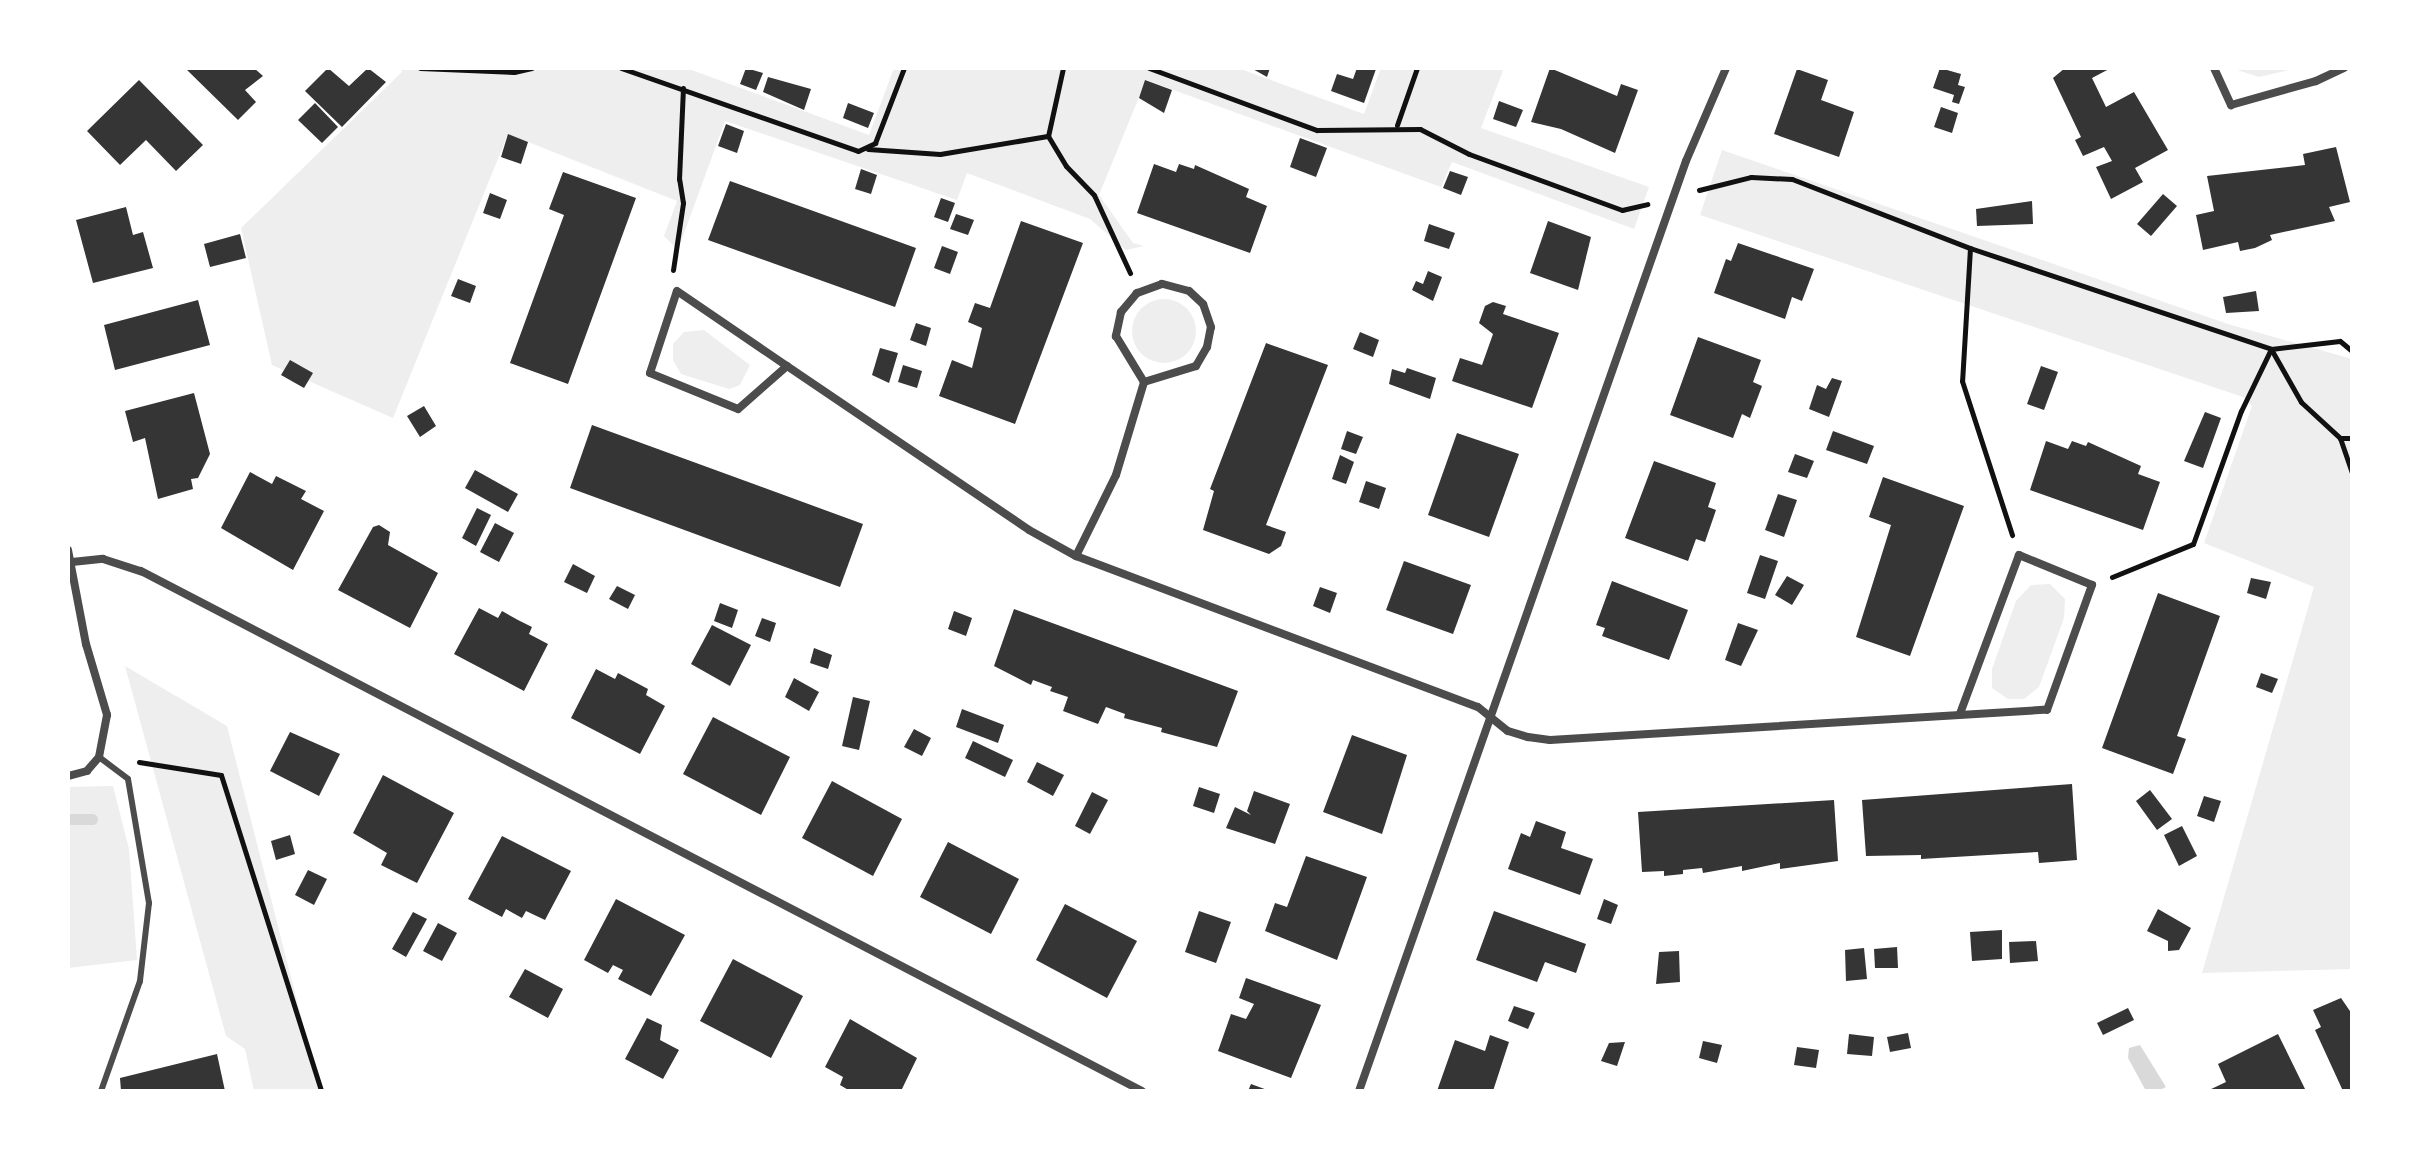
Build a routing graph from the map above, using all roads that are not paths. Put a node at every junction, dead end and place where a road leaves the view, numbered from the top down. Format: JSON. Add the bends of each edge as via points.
{"nodes":[{"id":1,"x":1726,"y":68,"type":"edge"},
{"id":2,"x":2214,"y":68,"type":"edge"},
{"id":3,"x":2344,"y":68,"type":"edge"},
{"id":4,"x":787,"y":366,"type":"junction"},
{"id":5,"x":1144,"y":382,"type":"junction"},
{"id":6,"x":68,"y":550,"type":"edge"},
{"id":7,"x":1076,"y":556,"type":"junction"},
{"id":8,"x":72,"y":562,"type":"junction"},
{"id":9,"x":1960,"y":714,"type":"junction"},
{"id":10,"x":1492,"y":717,"type":"junction"},
{"id":11,"x":99,"y":757,"type":"junction"},
{"id":12,"x":68,"y":776,"type":"edge"},
{"id":13,"x":101,"y":1091,"type":"edge"},
{"id":14,"x":1142,"y":1091,"type":"edge"},
{"id":15,"x":1359,"y":1091,"type":"edge"}],
"edges":[{"from":1,"to":10,"type":"street","via":[[1673,197]]},
{"from":2,"to":3,"type":"street","via":[[2231,105]]},
{"from":4,"to":4,"type":"street","via":[[677,291],[650,373],[738,409]]},
{"from":4,"to":7,"type":"street"},
{"from":5,"to":5,"type":"street","via":[[1196,366],[1207,347],[1211,327],[1203,304],[1189,291],[1162,284],[1137,293],[1121,312],[1116,336]]},
{"from":5,"to":7,"type":"street","via":[[1116,475]]},
{"from":6,"to":8,"type":"street"},
{"from":7,"to":10,"type":"street","via":[[1478,707]]},
{"from":8,"to":11,"type":"street","via":[[86,644],[107,715]]},
{"from":8,"to":14,"type":"street","via":[[103,559],[141,571]]},
{"from":9,"to":9,"type":"street","via":[[2019,555],[2092,585],[2047,710]]},
{"from":9,"to":10,"type":"street","via":[[1550,740],[1508,731]]},
{"from":10,"to":15,"type":"street"},
{"from":11,"to":12,"type":"street","via":[[87,771]]},
{"from":11,"to":13,"type":"lane","via":[[128,779],[149,903],[140,981]]}]}
